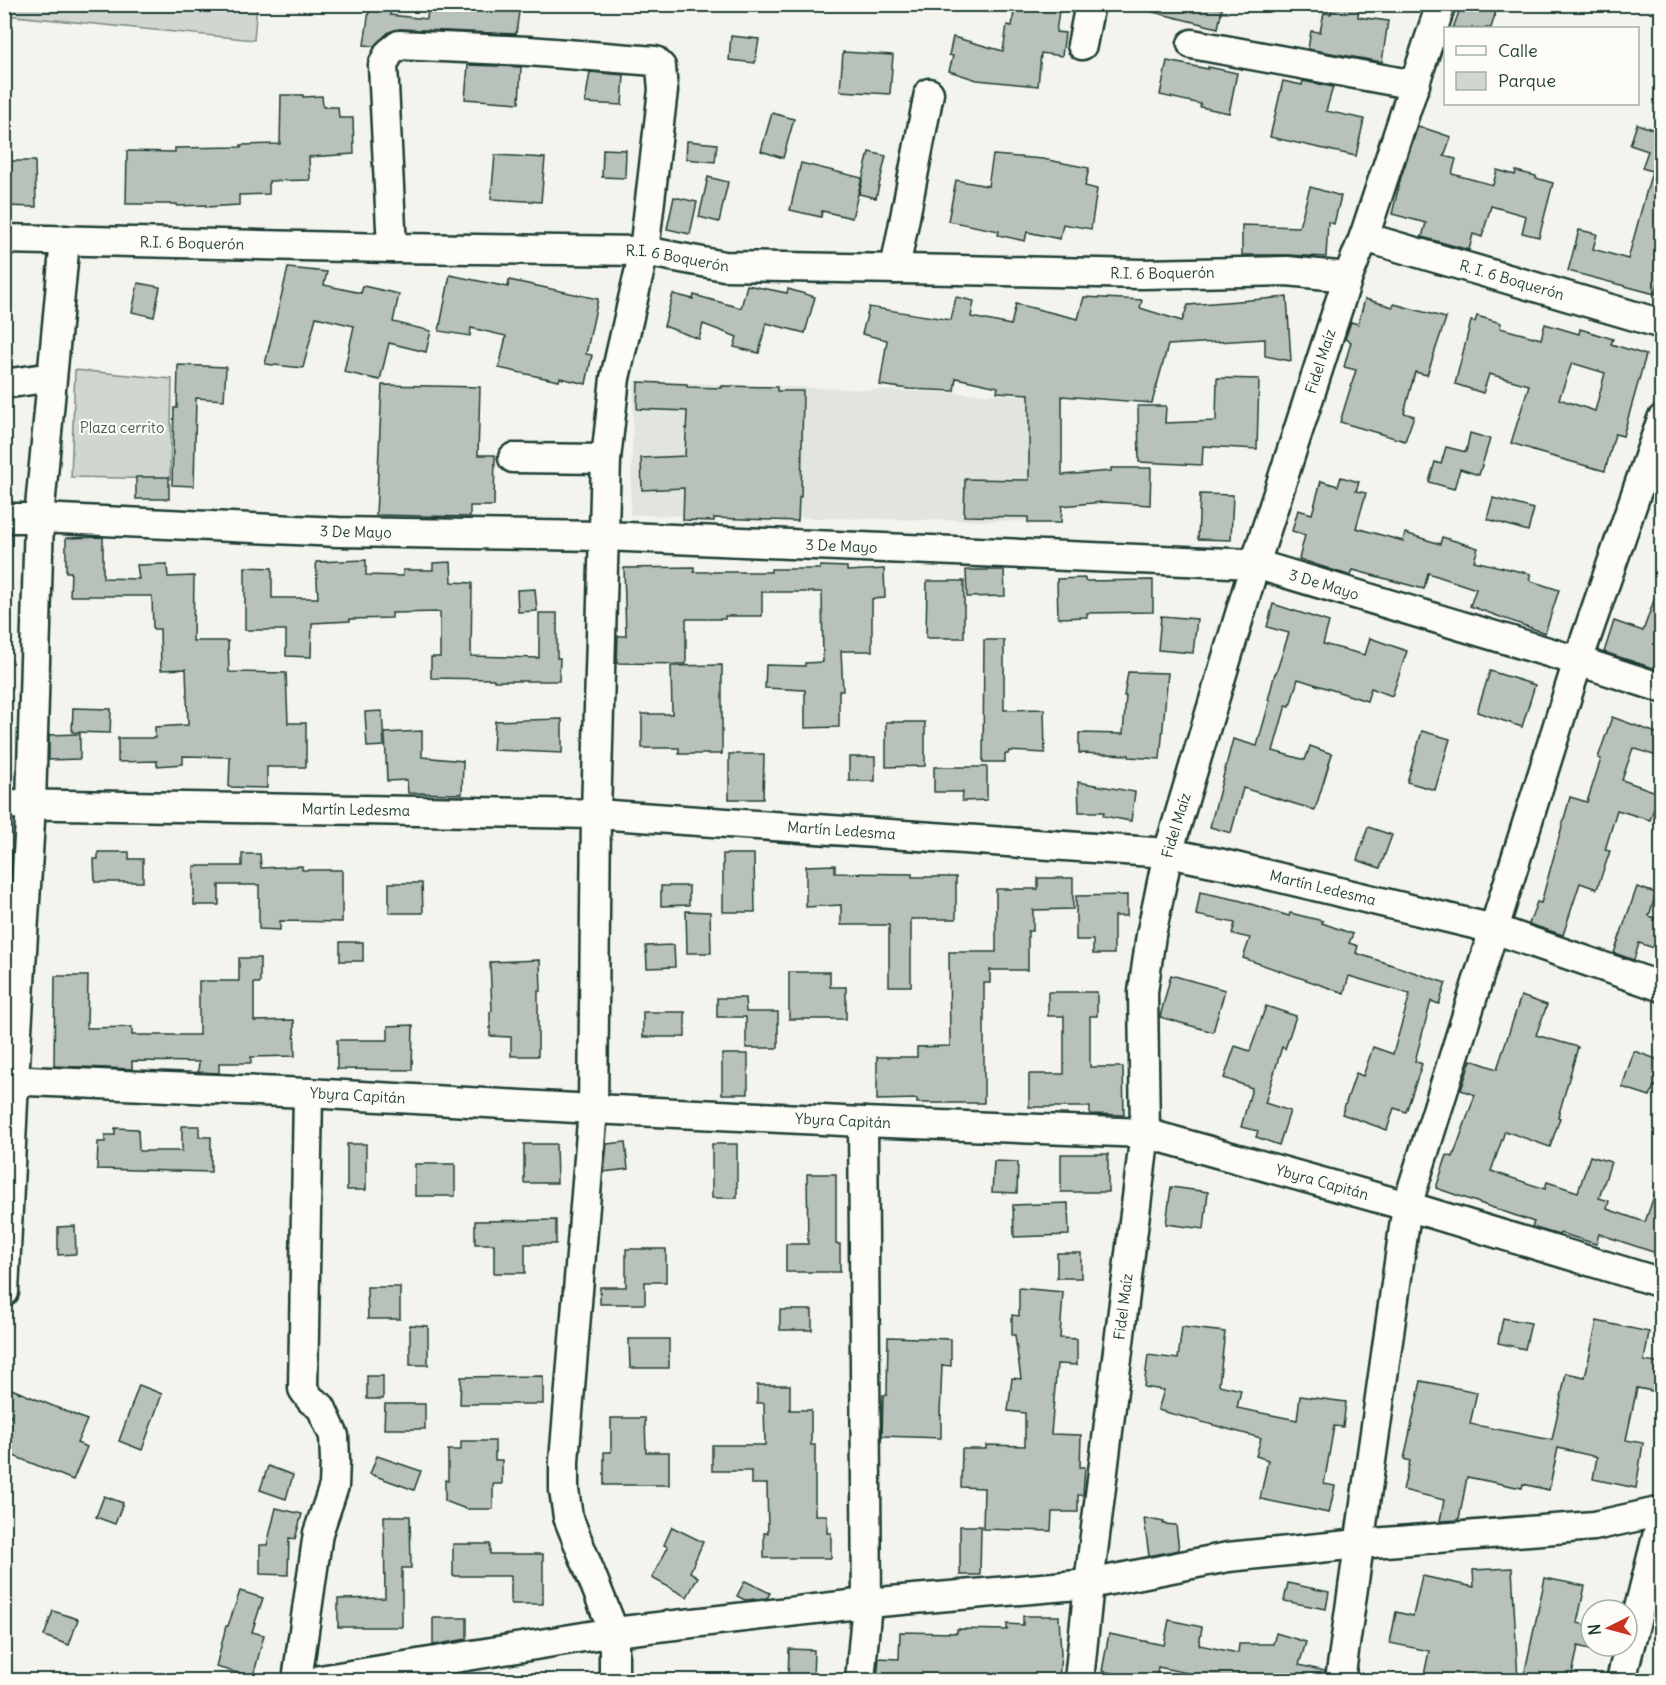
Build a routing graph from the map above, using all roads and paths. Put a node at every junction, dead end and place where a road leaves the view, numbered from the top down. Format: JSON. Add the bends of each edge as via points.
{"nodes":[{"id":1,"x":1090,"y":4,"type":"edge"},
{"id":2,"x":1441,"y":4,"type":"edge"},
{"id":3,"x":1192,"y":44,"type":"dead end"},
{"id":4,"x":1082,"y":45,"type":"dead end"},
{"id":5,"x":1414,"y":84,"type":"junction"},
{"id":6,"x":929,"y":93,"type":"dead end"},
{"id":7,"x":1364,"y":237,"type":"junction"},
{"id":8,"x":4,"y":239,"type":"edge"},
{"id":9,"x":65,"y":240,"type":"junction"},
{"id":10,"x":392,"y":248,"type":"junction"},
{"id":11,"x":644,"y":251,"type":"junction"},
{"id":12,"x":895,"y":269,"type":"junction"},
{"id":13,"x":1348,"y":277,"type":"junction"},
{"id":14,"x":1662,"y":324,"type":"edge"},
{"id":15,"x":52,"y":377,"type":"junction"},
{"id":16,"x":4,"y":384,"type":"edge"},
{"id":17,"x":1662,"y":418,"type":"edge"},
{"id":18,"x":513,"y":458,"type":"dead end"},
{"id":19,"x":606,"y":459,"type":"junction"},
{"id":20,"x":4,"y":518,"type":"edge"},
{"id":21,"x":39,"y":518,"type":"junction"},
{"id":22,"x":604,"y":536,"type":"junction"},
{"id":23,"x":1255,"y":564,"type":"junction"},
{"id":24,"x":1578,"y":661,"type":"junction"},
{"id":25,"x":1662,"y":688,"type":"edge"},
{"id":26,"x":18,"y":805,"type":"edge"},
{"id":27,"x":596,"y":814,"type":"junction"},
{"id":28,"x":1168,"y":853,"type":"junction"},
{"id":29,"x":1494,"y":929,"type":"junction"},
{"id":30,"x":1662,"y":987,"type":"edge"},
{"id":31,"x":9,"y":1080,"type":"edge"},
{"id":32,"x":308,"y":1093,"type":"junction"},
{"id":33,"x":593,"y":1109,"type":"junction"},
{"id":34,"x":863,"y":1122,"type":"junction"},
{"id":35,"x":1145,"y":1133,"type":"junction"},
{"id":36,"x":1407,"y":1206,"type":"junction"},
{"id":37,"x":1662,"y":1283,"type":"edge"},
{"id":38,"x":4,"y":1292,"type":"edge"},
{"id":39,"x":1662,"y":1511,"type":"edge"},
{"id":40,"x":1662,"y":1517,"type":"edge"},
{"id":41,"x":1359,"y":1544,"type":"junction"},
{"id":42,"x":1089,"y":1584,"type":"junction"},
{"id":43,"x":867,"y":1603,"type":"junction"},
{"id":44,"x":614,"y":1632,"type":"junction"},
{"id":45,"x":414,"y":1673,"type":"edge"},
{"id":46,"x":297,"y":1680,"type":"edge"},
{"id":47,"x":320,"y":1680,"type":"edge"},
{"id":48,"x":614,"y":1680,"type":"edge"},
{"id":49,"x":860,"y":1680,"type":"edge"},
{"id":50,"x":1079,"y":1680,"type":"edge"},
{"id":51,"x":1340,"y":1680,"type":"edge"},
{"id":52,"x":1621,"y":1680,"type":"edge"}],
"edges":[{"from":1,"to":4,"type":"street"},
{"from":2,"to":5,"type":"street","name":"Fidel Maíz"},
{"from":3,"to":5,"type":"street"},
{"from":5,"to":7,"type":"street","name":"Fidel Maíz"},
{"from":6,"to":12,"type":"street"},
{"from":7,"to":13,"type":"street","name":"Fidel Maíz"},
{"from":7,"to":14,"type":"street","name":"R. I. 6 Boquerón"},
{"from":8,"to":9,"type":"street","name":"R.I. 6 Boquerón"},
{"from":9,"to":10,"type":"street","name":"R.I. 6 Boquerón"},
{"from":9,"to":15,"type":"street"},
{"from":10,"to":11,"type":"street","name":"R.I. 6 Boquerón"},
{"from":10,"to":11,"type":"street","via":[[383,65],[399,45],[655,61],[661,67],[663,90]]},
{"from":11,"to":12,"type":"street","name":"R.I. 6 Boquerón","via":[[724,266]]},
{"from":11,"to":19,"type":"street","via":[[615,378]]},
{"from":12,"to":13,"type":"street","name":"R.I. 6 Boquerón","via":[[1142,274],[1287,271]]},
{"from":13,"to":23,"type":"street","name":"Fidel Maíz"},
{"from":15,"to":16,"type":"street"},
{"from":15,"to":21,"type":"street"},
{"from":17,"to":24,"type":"street"},
{"from":18,"to":19,"type":"street"},
{"from":19,"to":22,"type":"street"},
{"from":20,"to":21,"type":"street","name":"3 De Mayo"},
{"from":21,"to":22,"type":"street","name":"3 De Mayo","via":[[338,532]]},
{"from":21,"to":26,"type":"street"},
{"from":22,"to":23,"type":"street","name":"3 De Mayo"},
{"from":22,"to":27,"type":"street"},
{"from":23,"to":24,"type":"street","name":"3 De Mayo"},
{"from":23,"to":28,"type":"street","name":"Fidel Maíz"},
{"from":24,"to":25,"type":"street","name":"3 De Mayo"},
{"from":24,"to":29,"type":"street"},
{"from":26,"to":27,"type":"street","name":"Martín Ledesma"},
{"from":26,"to":31,"type":"street"},
{"from":27,"to":28,"type":"street","name":"Martín Ledesma"},
{"from":27,"to":33,"type":"street"},
{"from":28,"to":29,"type":"street","name":"Martín Ledesma"},
{"from":28,"to":35,"type":"street","name":"Fidel Maíz","via":[[1143,992]]},
{"from":29,"to":30,"type":"street","name":"Martín Ledesma"},
{"from":29,"to":36,"type":"street"},
{"from":31,"to":32,"type":"street","name":"Ybyra Capitán"},
{"from":31,"to":38,"type":"street"},
{"from":32,"to":33,"type":"street","name":"Ybyra Capitán"},
{"from":32,"to":46,"type":"street","via":[[303,1389],[321,1407],[334,1436],[335,1460],[334,1486],[318,1533]]},
{"from":33,"to":34,"type":"street","name":"Ybyra Capitán"},
{"from":33,"to":44,"type":"street","via":[[564,1490],[568,1517]]},
{"from":34,"to":35,"type":"street","name":"Ybyra Capitán"},
{"from":34,"to":43,"type":"street"},
{"from":35,"to":36,"type":"street","name":"Ybyra Capitán"},
{"from":35,"to":42,"type":"street","name":"Fidel Maíz"},
{"from":36,"to":37,"type":"street","name":"Ybyra Capitán"},
{"from":36,"to":41,"type":"street"},
{"from":39,"to":41,"type":"street","via":[[1594,1526]]},
{"from":40,"to":52,"type":"street"},
{"from":41,"to":42,"type":"street","via":[[1228,1557]]},
{"from":41,"to":51,"type":"street"},
{"from":42,"to":43,"type":"street"},
{"from":42,"to":50,"type":"street","name":"Fidel Maíz"},
{"from":43,"to":44,"type":"street"},
{"from":43,"to":49,"type":"street"},
{"from":44,"to":45,"type":"street"},
{"from":44,"to":48,"type":"street"},
{"from":45,"to":47,"type":"street"}]}
